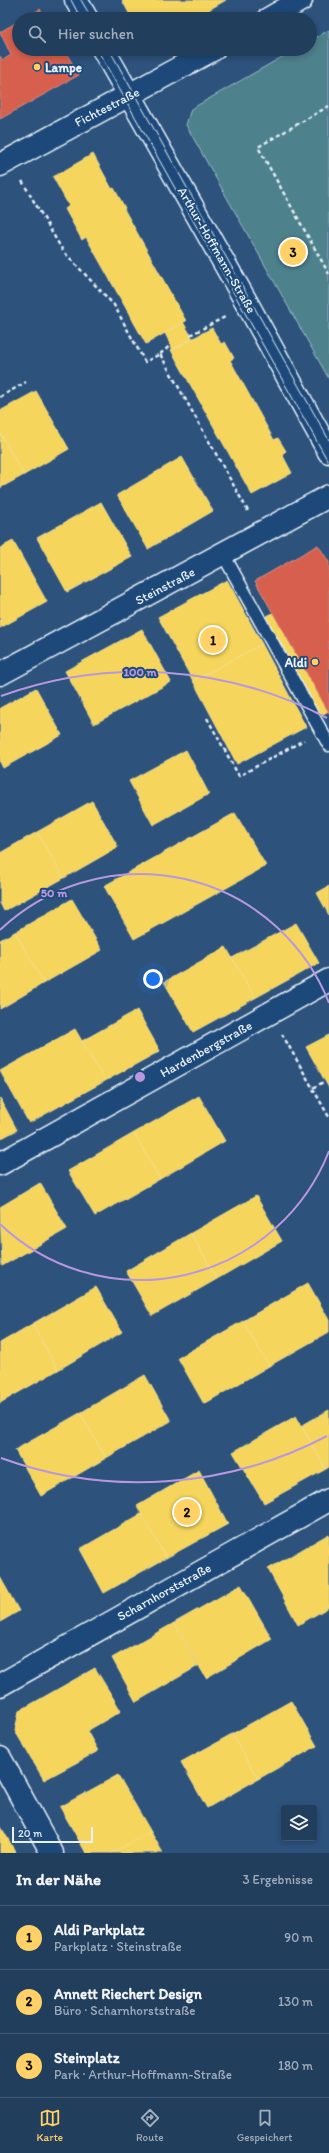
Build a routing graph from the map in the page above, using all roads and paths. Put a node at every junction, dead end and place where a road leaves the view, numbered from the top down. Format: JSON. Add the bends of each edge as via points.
{"nodes":[{"id":1,"x":76,"y":0,"type":"edge"},
{"id":2,"x":301,"y":0,"type":"edge"},
{"id":3,"x":83,"y":12,"type":"edge"},
{"id":4,"x":280,"y":12,"type":"edge"},
{"id":5,"x":107,"y":56,"type":"edge"},
{"id":6,"x":201,"y":56,"type":"edge"},
{"id":7,"x":129,"y":96,"type":"junction"},
{"id":8,"x":329,"y":106,"type":"edge"},
{"id":9,"x":5,"y":162,"type":"edge"},
{"id":10,"x":329,"y":274,"type":"edge"},
{"id":11,"x":248,"y":305,"type":"junction"},
{"id":12,"x":190,"y":335,"type":"dead end"},
{"id":13,"x":171,"y":345,"type":"dead end"},
{"id":14,"x":160,"y":354,"type":"junction"},
{"id":15,"x":26,"y":382,"type":"dead end"},
{"id":16,"x":0,"y":397,"type":"edge"},
{"id":17,"x":329,"y":452,"type":"edge"},
{"id":18,"x":329,"y":496,"type":"edge"},
{"id":19,"x":261,"y":533,"type":"junction"},
{"id":20,"x":223,"y":554,"type":"junction"},
{"id":21,"x":0,"y":674,"type":"edge"},
{"id":22,"x":207,"y":718,"type":"dead end"},
{"id":23,"x":320,"y":730,"type":"junction"},
{"id":24,"x":329,"y":745,"type":"edge"},
{"id":25,"x":329,"y":980,"type":"edge"},
{"id":26,"x":270,"y":1013,"type":"junction"},
{"id":27,"x":325,"y":1081,"type":"dead end"},
{"id":28,"x":313,"y":1088,"type":"junction"},
{"id":29,"x":329,"y":1117,"type":"edge"},
{"id":30,"x":0,"y":1164,"type":"edge"},
{"id":31,"x":329,"y":1500,"type":"edge"},
{"id":32,"x":0,"y":1685,"type":"edge"},
{"id":33,"x":0,"y":1758,"type":"edge"},
{"id":34,"x":52,"y":1853,"type":"edge"}],
"edges":[{"from":1,"to":3,"type":"street"},
{"from":2,"to":4,"type":"street"},
{"from":5,"to":7,"type":"street","name":"Arthur-Hoffmann-Straße"},
{"from":6,"to":7,"type":"street","name":"Fichtestraße"},
{"from":7,"to":9,"type":"street","name":"Fichtestraße"},
{"from":7,"to":11,"type":"street","name":"Arthur-Hoffmann-Straße"},
{"from":8,"to":10,"type":"path","via":[[258,147]]},
{"from":9,"to":14,"type":"path","via":[[63,251],[114,305],[145,362]]},
{"from":11,"to":12,"type":"path"},
{"from":11,"to":17,"type":"street","name":"Arthur-Hoffmann-Straße"},
{"from":13,"to":14,"type":"path"},
{"from":14,"to":19,"type":"path"},
{"from":15,"to":16,"type":"path"},
{"from":18,"to":19,"type":"street","name":"Steinstraße"},
{"from":19,"to":20,"type":"street","name":"Steinstraße"},
{"from":20,"to":21,"type":"street","name":"Steinstraße"},
{"from":20,"to":23,"type":"lane"},
{"from":22,"to":23,"type":"path","via":[[239,776]]},
{"from":23,"to":24,"type":"lane"},
{"from":25,"to":26,"type":"street","name":"Hardenbergstraße"},
{"from":26,"to":28,"type":"path"},
{"from":26,"to":30,"type":"street","name":"Hardenbergstraße"},
{"from":27,"to":28,"type":"path"},
{"from":28,"to":29,"type":"path"},
{"from":31,"to":32,"type":"street","name":"Scharnhorststraße"},
{"from":33,"to":34,"type":"street"}]}
